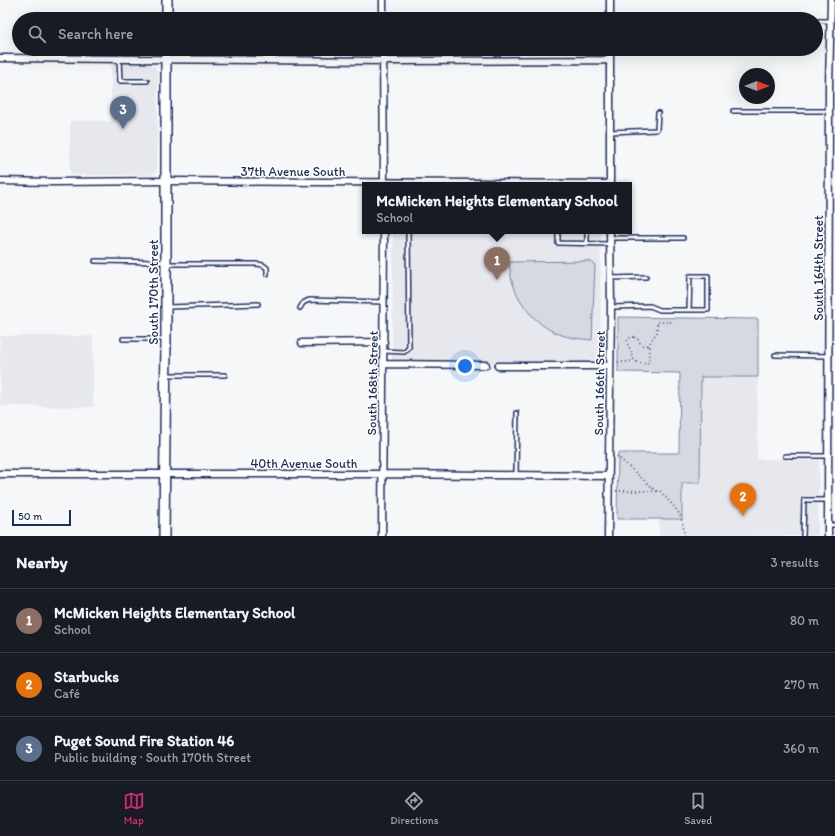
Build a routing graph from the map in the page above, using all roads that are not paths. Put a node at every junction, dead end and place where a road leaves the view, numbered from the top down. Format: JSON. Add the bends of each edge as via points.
{"nodes":[{"id":1,"x":167,"y":0,"type":"edge"},
{"id":2,"x":383,"y":0,"type":"edge"},
{"id":3,"x":610,"y":0,"type":"edge"},
{"id":4,"x":831,"y":0,"type":"edge"},
{"id":5,"x":167,"y":12,"type":"edge"},
{"id":6,"x":383,"y":12,"type":"edge"},
{"id":7,"x":610,"y":12,"type":"edge"},
{"id":8,"x":823,"y":21,"type":"edge"},
{"id":9,"x":830,"y":21,"type":"junction"},
{"id":10,"x":832,"y":35,"type":"edge"},
{"id":11,"x":383,"y":56,"type":"edge"},
{"id":12,"x":610,"y":56,"type":"edge"},
{"id":13,"x":0,"y":58,"type":"edge"},
{"id":14,"x":119,"y":59,"type":"junction"},
{"id":15,"x":166,"y":59,"type":"junction"},
{"id":16,"x":383,"y":60,"type":"junction"},
{"id":17,"x":610,"y":60,"type":"junction"},
{"id":18,"x":147,"y":81,"type":"dead end"},
{"id":19,"x":832,"y":84,"type":"edge"},
{"id":20,"x":733,"y":110,"type":"dead end"},
{"id":21,"x":829,"y":111,"type":"junction"},
{"id":22,"x":658,"y":113,"type":"dead end"},
{"id":23,"x":610,"y":132,"type":"junction"},
{"id":24,"x":0,"y":181,"type":"edge"},
{"id":25,"x":166,"y":181,"type":"junction"},
{"id":26,"x":384,"y":182,"type":"edge"},
{"id":27,"x":610,"y":182,"type":"edge"},
{"id":28,"x":362,"y":184,"type":"edge"},
{"id":29,"x":832,"y":204,"type":"edge"},
{"id":30,"x":384,"y":234,"type":"edge"},
{"id":31,"x":408,"y":234,"type":"edge"},
{"id":32,"x":558,"y":234,"type":"edge"},
{"id":33,"x":587,"y":234,"type":"edge"},
{"id":34,"x":610,"y":237,"type":"edge"},
{"id":35,"x":683,"y":238,"type":"dead end"},
{"id":36,"x":587,"y":244,"type":"junction"},
{"id":37,"x":95,"y":261,"type":"dead end"},
{"id":38,"x":166,"y":263,"type":"junction"},
{"id":39,"x":267,"y":274,"type":"dead end"},
{"id":40,"x":646,"y":277,"type":"dead end"},
{"id":41,"x":611,"y":278,"type":"junction"},
{"id":42,"x":384,"y":302,"type":"junction"},
{"id":43,"x":258,"y":304,"type":"dead end"},
{"id":44,"x":166,"y":307,"type":"junction"},
{"id":45,"x":611,"y":307,"type":"junction"},
{"id":46,"x":300,"y":308,"type":"dead end"},
{"id":47,"x":689,"y":310,"type":"junction"},
{"id":48,"x":123,"y":339,"type":"dead end"},
{"id":49,"x":166,"y":339,"type":"junction"},
{"id":50,"x":384,"y":342,"type":"junction"},
{"id":51,"x":302,"y":343,"type":"dead end"},
{"id":52,"x":832,"y":347,"type":"edge"},
{"id":53,"x":383,"y":351,"type":"junction"},
{"id":54,"x":774,"y":354,"type":"dead end"},
{"id":55,"x":829,"y":356,"type":"junction"},
{"id":56,"x":383,"y":364,"type":"junction"},
{"id":57,"x":486,"y":365,"type":"dead end"},
{"id":58,"x":498,"y":366,"type":"dead end"},
{"id":59,"x":610,"y":366,"type":"junction"},
{"id":60,"x":166,"y":375,"type":"junction"},
{"id":61,"x":225,"y":375,"type":"dead end"},
{"id":62,"x":517,"y":413,"type":"dead end"},
{"id":63,"x":785,"y":456,"type":"dead end"},
{"id":64,"x":828,"y":456,"type":"junction"},
{"id":65,"x":0,"y":474,"type":"edge"},
{"id":66,"x":382,"y":474,"type":"junction"},
{"id":67,"x":165,"y":475,"type":"junction"},
{"id":68,"x":516,"y":475,"type":"junction"},
{"id":69,"x":609,"y":476,"type":"junction"},
{"id":70,"x":828,"y":500,"type":"junction"},
{"id":71,"x":828,"y":525,"type":"junction"},
{"id":72,"x":835,"y":525,"type":"edge"},
{"id":73,"x":164,"y":536,"type":"edge"},
{"id":74,"x":382,"y":536,"type":"edge"},
{"id":75,"x":608,"y":536,"type":"edge"},
{"id":76,"x":803,"y":536,"type":"edge"},
{"id":77,"x":828,"y":536,"type":"edge"}],
"edges":[{"from":1,"to":5,"type":"street"},
{"from":2,"to":6,"type":"street"},
{"from":3,"to":7,"type":"street"},
{"from":4,"to":9,"type":"street","name":"South 164th Street"},
{"from":8,"to":9,"type":"lane"},
{"from":9,"to":10,"type":"street","name":"South 164th Street"},
{"from":10,"to":19,"type":"street","name":"South 164th Street"},
{"from":11,"to":16,"type":"street"},
{"from":12,"to":17,"type":"street"},
{"from":13,"to":14,"type":"street"},
{"from":14,"to":15,"type":"street"},
{"from":14,"to":18,"type":"lane","via":[[120,81]]},
{"from":15,"to":16,"type":"street"},
{"from":15,"to":25,"type":"street","name":"South 170th Street"},
{"from":16,"to":17,"type":"street"},
{"from":16,"to":26,"type":"street"},
{"from":17,"to":23,"type":"street"},
{"from":19,"to":21,"type":"street","name":"South 164th Street"},
{"from":20,"to":21,"type":"lane"},
{"from":21,"to":29,"type":"street","name":"South 164th Street"},
{"from":22,"to":23,"type":"lane","via":[[656,130]]},
{"from":23,"to":27,"type":"street"},
{"from":24,"to":25,"type":"street","name":"37th Avenue South"},
{"from":25,"to":28,"type":"street","name":"37th Avenue South"},
{"from":25,"to":38,"type":"street","name":"South 170th Street"},
{"from":29,"to":52,"type":"street","name":"South 164th Street"},
{"from":30,"to":42,"type":"street","name":"South 168th Street"},
{"from":31,"to":53,"type":"lane","via":[[408,347],[404,352]]},
{"from":32,"to":36,"type":"lane","via":[[558,243]]},
{"from":33,"to":36,"type":"lane"},
{"from":34,"to":35,"type":"lane"},
{"from":34,"to":36,"type":"lane"},
{"from":34,"to":41,"type":"street","name":"South 166th Street"},
{"from":37,"to":38,"type":"lane"},
{"from":38,"to":39,"type":"lane","via":[[257,264],[267,268]]},
{"from":38,"to":44,"type":"street","name":"South 170th Street"},
{"from":40,"to":41,"type":"lane"},
{"from":41,"to":45,"type":"street","name":"South 166th Street"},
{"from":42,"to":46,"type":"lane","via":[[309,300]]},
{"from":42,"to":50,"type":"street","name":"South 168th Street"},
{"from":43,"to":44,"type":"lane"},
{"from":44,"to":49,"type":"street","name":"South 170th Street"},
{"from":45,"to":47,"type":"lane","via":[[650,306],[660,310]]},
{"from":45,"to":59,"type":"street","name":"South 166th Street"},
{"from":47,"to":47,"type":"lane","via":[[690,276],[708,276],[708,310]]},
{"from":48,"to":49,"type":"lane"},
{"from":49,"to":60,"type":"street","name":"South 170th Street"},
{"from":50,"to":51,"type":"street"},
{"from":50,"to":53,"type":"street","name":"South 168th Street"},
{"from":52,"to":55,"type":"street","name":"South 164th Street"},
{"from":53,"to":56,"type":"street","name":"South 168th Street"},
{"from":54,"to":55,"type":"lane"},
{"from":55,"to":64,"type":"street","name":"South 164th Street"},
{"from":56,"to":57,"type":"street"},
{"from":56,"to":66,"type":"street","name":"South 168th Street"},
{"from":58,"to":59,"type":"street"},
{"from":59,"to":69,"type":"street","name":"South 166th Street"},
{"from":60,"to":61,"type":"lane"},
{"from":60,"to":67,"type":"street","name":"South 170th Street"},
{"from":62,"to":68,"type":"lane"},
{"from":63,"to":64,"type":"lane"},
{"from":64,"to":70,"type":"street","name":"South 164th Street"},
{"from":65,"to":67,"type":"street","name":"40th Avenue South"},
{"from":66,"to":67,"type":"street","name":"40th Avenue South"},
{"from":66,"to":68,"type":"street","name":"40th Avenue South"},
{"from":66,"to":74,"type":"street","name":"South 168th Street"},
{"from":67,"to":73,"type":"street","name":"South 170th Street"},
{"from":68,"to":69,"type":"street","name":"40th Avenue South"},
{"from":69,"to":75,"type":"street","name":"South 166th Street"},
{"from":70,"to":71,"type":"street","name":"South 164th Street"},
{"from":70,"to":76,"type":"lane","via":[[804,500]]},
{"from":71,"to":72,"type":"lane"},
{"from":71,"to":77,"type":"street","name":"South 164th Street"}]}
